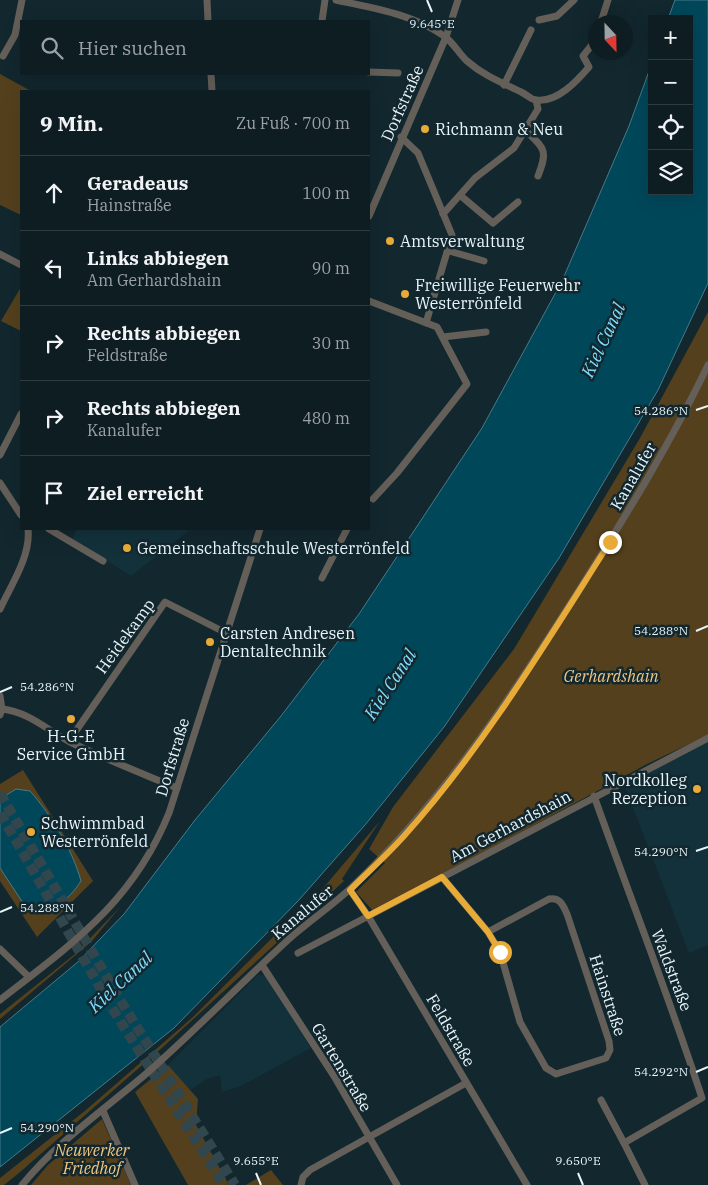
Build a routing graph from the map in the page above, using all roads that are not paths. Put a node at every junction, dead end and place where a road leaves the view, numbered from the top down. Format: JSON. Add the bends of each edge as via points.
{"nodes":[{"id":1,"x":22,"y":0,"type":"edge"},
{"id":2,"x":207,"y":0,"type":"edge"},
{"id":3,"x":325,"y":0,"type":"edge"},
{"id":4,"x":336,"y":0,"type":"edge"},
{"id":5,"x":458,"y":0,"type":"edge"},
{"id":6,"x":574,"y":0,"type":"edge"},
{"id":7,"x":608,"y":0,"type":"edge"},
{"id":8,"x":603,"y":15,"type":"edge"},
{"id":9,"x":208,"y":20,"type":"edge"},
{"id":10,"x":322,"y":20,"type":"edge"},
{"id":11,"x":538,"y":20,"type":"dead end"},
{"id":12,"x":531,"y":30,"type":"dead end"},
{"id":13,"x":446,"y":37,"type":"junction"},
{"id":14,"x":588,"y":50,"type":"edge"},
{"id":15,"x":3,"y":56,"type":"dead end"},
{"id":16,"x":370,"y":72,"type":"edge"},
{"id":17,"x":398,"y":73,"type":"dead end"},
{"id":18,"x":211,"y":75,"type":"edge"},
{"id":19,"x":504,"y":85,"type":"junction"},
{"id":20,"x":212,"y":90,"type":"edge"},
{"id":21,"x":536,"y":100,"type":"junction"},
{"id":22,"x":526,"y":131,"type":"junction"},
{"id":23,"x":401,"y":138,"type":"junction"},
{"id":24,"x":538,"y":176,"type":"dead end"},
{"id":25,"x":460,"y":196,"type":"junction"},
{"id":26,"x":518,"y":202,"type":"dead end"},
{"id":27,"x":370,"y":214,"type":"edge"},
{"id":28,"x":443,"y":214,"type":"junction"},
{"id":29,"x":449,"y":251,"type":"junction"},
{"id":30,"x":0,"y":254,"type":"edge"},
{"id":31,"x":484,"y":261,"type":"dead end"},
{"id":32,"x":20,"y":264,"type":"edge"},
{"id":33,"x":370,"y":301,"type":"edge"},
{"id":34,"x":429,"y":310,"type":"junction"},
{"id":35,"x":412,"y":318,"type":"junction"},
{"id":36,"x":426,"y":323,"type":"junction"},
{"id":37,"x":486,"y":332,"type":"dead end"},
{"id":38,"x":443,"y":337,"type":"junction"},
{"id":39,"x":708,"y":364,"type":"edge"},
{"id":40,"x":20,"y":416,"type":"edge"},
{"id":41,"x":0,"y":455,"type":"edge"},
{"id":42,"x":0,"y":483,"type":"edge"},
{"id":43,"x":373,"y":499,"type":"dead end"},
{"id":44,"x":20,"y":514,"type":"edge"},
{"id":45,"x":28,"y":530,"type":"edge"},
{"id":46,"x":51,"y":530,"type":"edge"},
{"id":47,"x":260,"y":530,"type":"edge"},
{"id":48,"x":346,"y":530,"type":"edge"},
{"id":49,"x":103,"y":562,"type":"dead end"},
{"id":50,"x":322,"y":578,"type":"dead end"},
{"id":51,"x":0,"y":609,"type":"edge"},
{"id":52,"x":226,"y":633,"type":"junction"},
{"id":53,"x":0,"y":696,"type":"edge"},
{"id":54,"x":1,"y":712,"type":"edge"},
{"id":55,"x":708,"y":738,"type":"edge"},
{"id":56,"x":69,"y":741,"type":"junction"},
{"id":57,"x":176,"y":788,"type":"junction"},
{"id":58,"x":594,"y":796,"type":"junction"},
{"id":59,"x":442,"y":877,"type":"junction"},
{"id":60,"x":350,"y":890,"type":"junction"},
{"id":61,"x":368,"y":916,"type":"junction"},
{"id":62,"x":488,"y":932,"type":"junction"},
{"id":63,"x":0,"y":949,"type":"edge"},
{"id":64,"x":298,"y":953,"type":"dead end"},
{"id":65,"x":262,"y":965,"type":"junction"},
{"id":66,"x":29,"y":977,"type":"junction"},
{"id":67,"x":0,"y":1000,"type":"edge"},
{"id":68,"x":466,"y":1082,"type":"junction"},
{"id":69,"x":601,"y":1100,"type":"dead end"},
{"id":70,"x":103,"y":1111,"type":"junction"},
{"id":71,"x":369,"y":1138,"type":"junction"},
{"id":72,"x":624,"y":1143,"type":"junction"},
{"id":73,"x":22,"y":1185,"type":"edge"},
{"id":74,"x":135,"y":1185,"type":"edge"},
{"id":75,"x":301,"y":1185,"type":"edge"},
{"id":76,"x":397,"y":1185,"type":"edge"},
{"id":77,"x":527,"y":1185,"type":"edge"},
{"id":78,"x":646,"y":1185,"type":"edge"}],
"edges":[{"from":1,"to":15,"type":"street","via":[[15,34]]},
{"from":2,"to":9,"type":"street"},
{"from":3,"to":10,"type":"street"},
{"from":4,"to":13,"type":"street","via":[[387,11],[425,25]]},
{"from":5,"to":13,"type":"street","name":"Dorfstraße"},
{"from":6,"to":11,"type":"street","via":[[557,16]]},
{"from":7,"to":8,"type":"street"},
{"from":12,"to":19,"type":"street"},
{"from":13,"to":19,"type":"street","via":[[476,70]]},
{"from":13,"to":23,"type":"street","name":"Dorfstraße"},
{"from":14,"to":21,"type":"street","via":[[583,56],[589,67],[568,89]]},
{"from":16,"to":17,"type":"street"},
{"from":18,"to":20,"type":"street"},
{"from":19,"to":21,"type":"street"},
{"from":21,"to":22,"type":"street","via":[[538,109]]},
{"from":22,"to":24,"type":"street","via":[[542,146],[545,155]]},
{"from":22,"to":25,"type":"street","via":[[514,148],[475,178]]},
{"from":23,"to":27,"type":"street","name":"Dorfstraße"},
{"from":23,"to":28,"type":"street","via":[[418,153]]},
{"from":25,"to":26,"type":"street","via":[[493,223]]},
{"from":25,"to":28,"type":"street"},
{"from":28,"to":29,"type":"street","via":[[452,235]]},
{"from":29,"to":31,"type":"street"},
{"from":29,"to":34,"type":"street"},
{"from":30,"to":32,"type":"street"},
{"from":33,"to":35,"type":"street"},
{"from":34,"to":35,"type":"street"},
{"from":34,"to":36,"type":"street"},
{"from":35,"to":36,"type":"street"},
{"from":36,"to":38,"type":"street","via":[[437,327]]},
{"from":37,"to":38,"type":"street"},
{"from":38,"to":43,"type":"street","via":[[466,381],[466,388]]},
{"from":39,"to":60,"type":"street","name":"Kanalufer","via":[[646,483],[522,680],[422,814]]},
{"from":40,"to":41,"type":"street"},
{"from":42,"to":44,"type":"street"},
{"from":45,"to":51,"type":"street","via":[[26,553]]},
{"from":46,"to":49,"type":"street"},
{"from":47,"to":52,"type":"street","name":"Dorfstraße"},
{"from":48,"to":50,"type":"street"},
{"from":52,"to":56,"type":"street","name":"Heidekamp","via":[[165,602]]},
{"from":52,"to":57,"type":"street","name":"Dorfstraße"},
{"from":53,"to":54,"type":"street"},
{"from":54,"to":56,"type":"street","via":[[15,710]]},
{"from":55,"to":58,"type":"street","name":"Am Gerhardshain"},
{"from":56,"to":57,"type":"street"},
{"from":57,"to":66,"type":"street","name":"Dorfstraße","via":[[169,813],[148,858],[121,897],[91,928]]},
{"from":58,"to":59,"type":"street","name":"Am Gerhardshain"},
{"from":58,"to":72,"type":"street","name":"Waldstraße","via":[[702,1098]]},
{"from":59,"to":61,"type":"street","name":"Am Gerhardshain"},
{"from":59,"to":62,"type":"street","name":"Hainstraße"},
{"from":60,"to":61,"type":"street","name":"Feldstraße"},
{"from":60,"to":65,"type":"street","name":"Kanalufer"},
{"from":61,"to":64,"type":"street","name":"Am Gerhardshain"},
{"from":61,"to":68,"type":"street","name":"Feldstraße"},
{"from":62,"to":62,"type":"street","name":"Hainstraße","via":[[549,899],[561,902],[609,1041],[610,1050],[606,1058],[556,1074],[546,1068],[520,1022],[500,952]]},
{"from":63,"to":66,"type":"street"},
{"from":65,"to":70,"type":"street","name":"Kanalufer","via":[[169,1054]]},
{"from":65,"to":71,"type":"street","name":"Gartenstraße","via":[[334,1076]]},
{"from":66,"to":67,"type":"street","name":"Dorfstraße"},
{"from":68,"to":71,"type":"street"},
{"from":68,"to":77,"type":"street","name":"Feldstraße"},
{"from":69,"to":72,"type":"street"},
{"from":70,"to":73,"type":"street","name":"Kanalufer","via":[[42,1162]]},
{"from":70,"to":74,"type":"street"},
{"from":71,"to":75,"type":"street","via":[[310,1170]]},
{"from":71,"to":76,"type":"street","name":"Gartenstraße"},
{"from":72,"to":78,"type":"street"}]}
